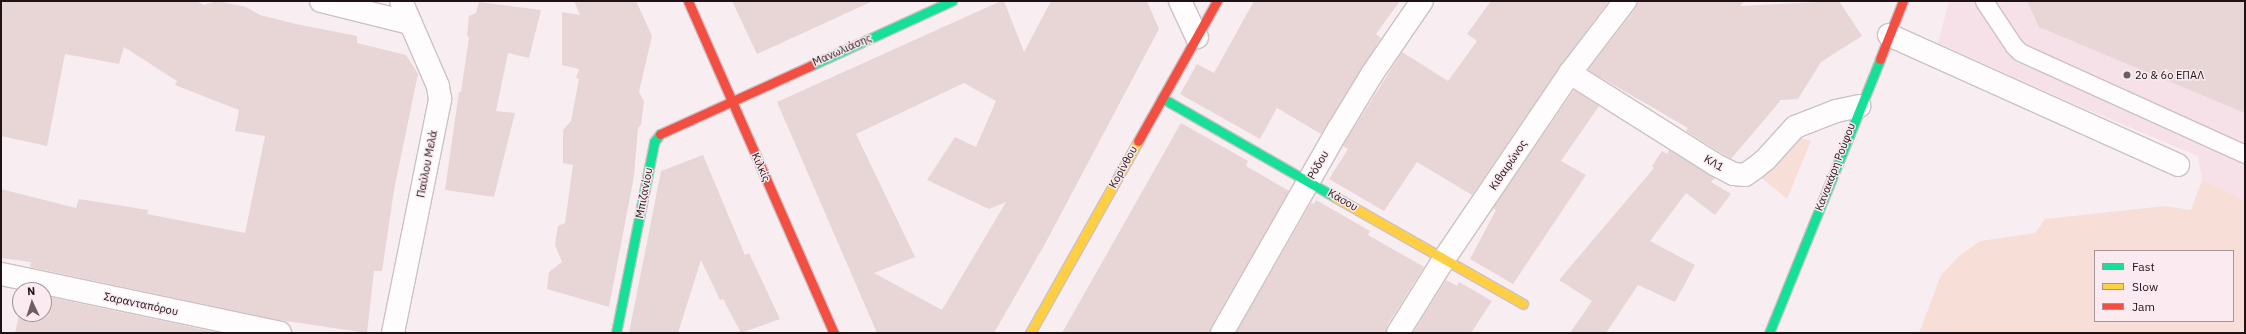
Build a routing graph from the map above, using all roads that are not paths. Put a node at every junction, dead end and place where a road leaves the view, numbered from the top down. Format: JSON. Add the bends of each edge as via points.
{"nodes":[{"id":1,"x":321,"y":1,"type":"edge"},
{"id":2,"x":401,"y":1,"type":"edge"},
{"id":3,"x":688,"y":1,"type":"edge"},
{"id":4,"x":952,"y":1,"type":"edge"},
{"id":5,"x":1180,"y":1,"type":"edge"},
{"id":6,"x":1217,"y":1,"type":"edge"},
{"id":7,"x":1422,"y":1,"type":"edge"},
{"id":8,"x":1625,"y":1,"type":"edge"},
{"id":9,"x":1902,"y":1,"type":"edge"},
{"id":10,"x":1984,"y":1,"type":"edge"},
{"id":11,"x":410,"y":23,"type":"junction"},
{"id":12,"x":1889,"y":35,"type":"junction"},
{"id":13,"x":1197,"y":37,"type":"junction"},
{"id":14,"x":1570,"y":74,"type":"junction"},
{"id":15,"x":1162,"y":98,"type":"junction"},
{"id":16,"x":732,"y":100,"type":"junction"},
{"id":17,"x":1859,"y":106,"type":"junction"},
{"id":18,"x":2245,"y":154,"type":"edge"},
{"id":19,"x":2178,"y":164,"type":"dead end"},
{"id":20,"x":1309,"y":181,"type":"junction"},
{"id":21,"x":1444,"y":258,"type":"junction"},
{"id":22,"x":1,"y":274,"type":"edge"},
{"id":23,"x":1523,"y":304,"type":"dead end"},
{"id":24,"x":280,"y":333,"type":"edge"},
{"id":25,"x":393,"y":333,"type":"edge"},
{"id":26,"x":616,"y":333,"type":"edge"},
{"id":27,"x":834,"y":333,"type":"edge"},
{"id":28,"x":1030,"y":333,"type":"edge"},
{"id":29,"x":1222,"y":333,"type":"edge"},
{"id":30,"x":1398,"y":333,"type":"edge"},
{"id":31,"x":1769,"y":333,"type":"edge"}],
"edges":[{"from":1,"to":11,"type":"street"},
{"from":2,"to":11,"type":"street","name":"Παύλου Μελά"},
{"from":3,"to":16,"type":"street","name":"Κιλκίς"},
{"from":4,"to":16,"type":"street","name":"Μανωλιάσης"},
{"from":5,"to":13,"type":"street"},
{"from":6,"to":13,"type":"street","name":"Κορίνθου"},
{"from":7,"to":20,"type":"street","name":"Ρόδου","via":[[1372,74]]},
{"from":8,"to":14,"type":"street","name":"Κιθαιρώνος"},
{"from":9,"to":12,"type":"street","name":"Κανακάρη Ρούφου"},
{"from":10,"to":18,"type":"lane","via":[[2020,52]]},
{"from":11,"to":25,"type":"street","name":"Παύλου Μελά","via":[[438,86],[440,99]]},
{"from":12,"to":17,"type":"street","name":"Κανακάρη Ρούφου"},
{"from":12,"to":19,"type":"street"},
{"from":13,"to":15,"type":"street","name":"Κορίνθου"},
{"from":14,"to":17,"type":"street","name":"ΚΛ1","via":[[1734,174],[1745,175],[1755,168],[1795,127],[1836,111]]},
{"from":14,"to":21,"type":"street","name":"Κιθαιρώνος"},
{"from":15,"to":20,"type":"street","name":"Κάσου"},
{"from":15,"to":28,"type":"street","name":"Κορίνθου"},
{"from":16,"to":26,"type":"street","name":"Μπιζανίου","via":[[664,131],[655,139]]},
{"from":16,"to":27,"type":"street","name":"Κιλκίς"},
{"from":17,"to":31,"type":"street","name":"Κανακάρη Ρούφου"},
{"from":20,"to":21,"type":"street","name":"Κάσου"},
{"from":20,"to":29,"type":"street","name":"Ρόδου"},
{"from":21,"to":23,"type":"street","name":"Κάσου"},
{"from":21,"to":30,"type":"street","name":"Κιθαιρώνος"},
{"from":22,"to":24,"type":"street","name":"Σαρανταπόρου"}]}
